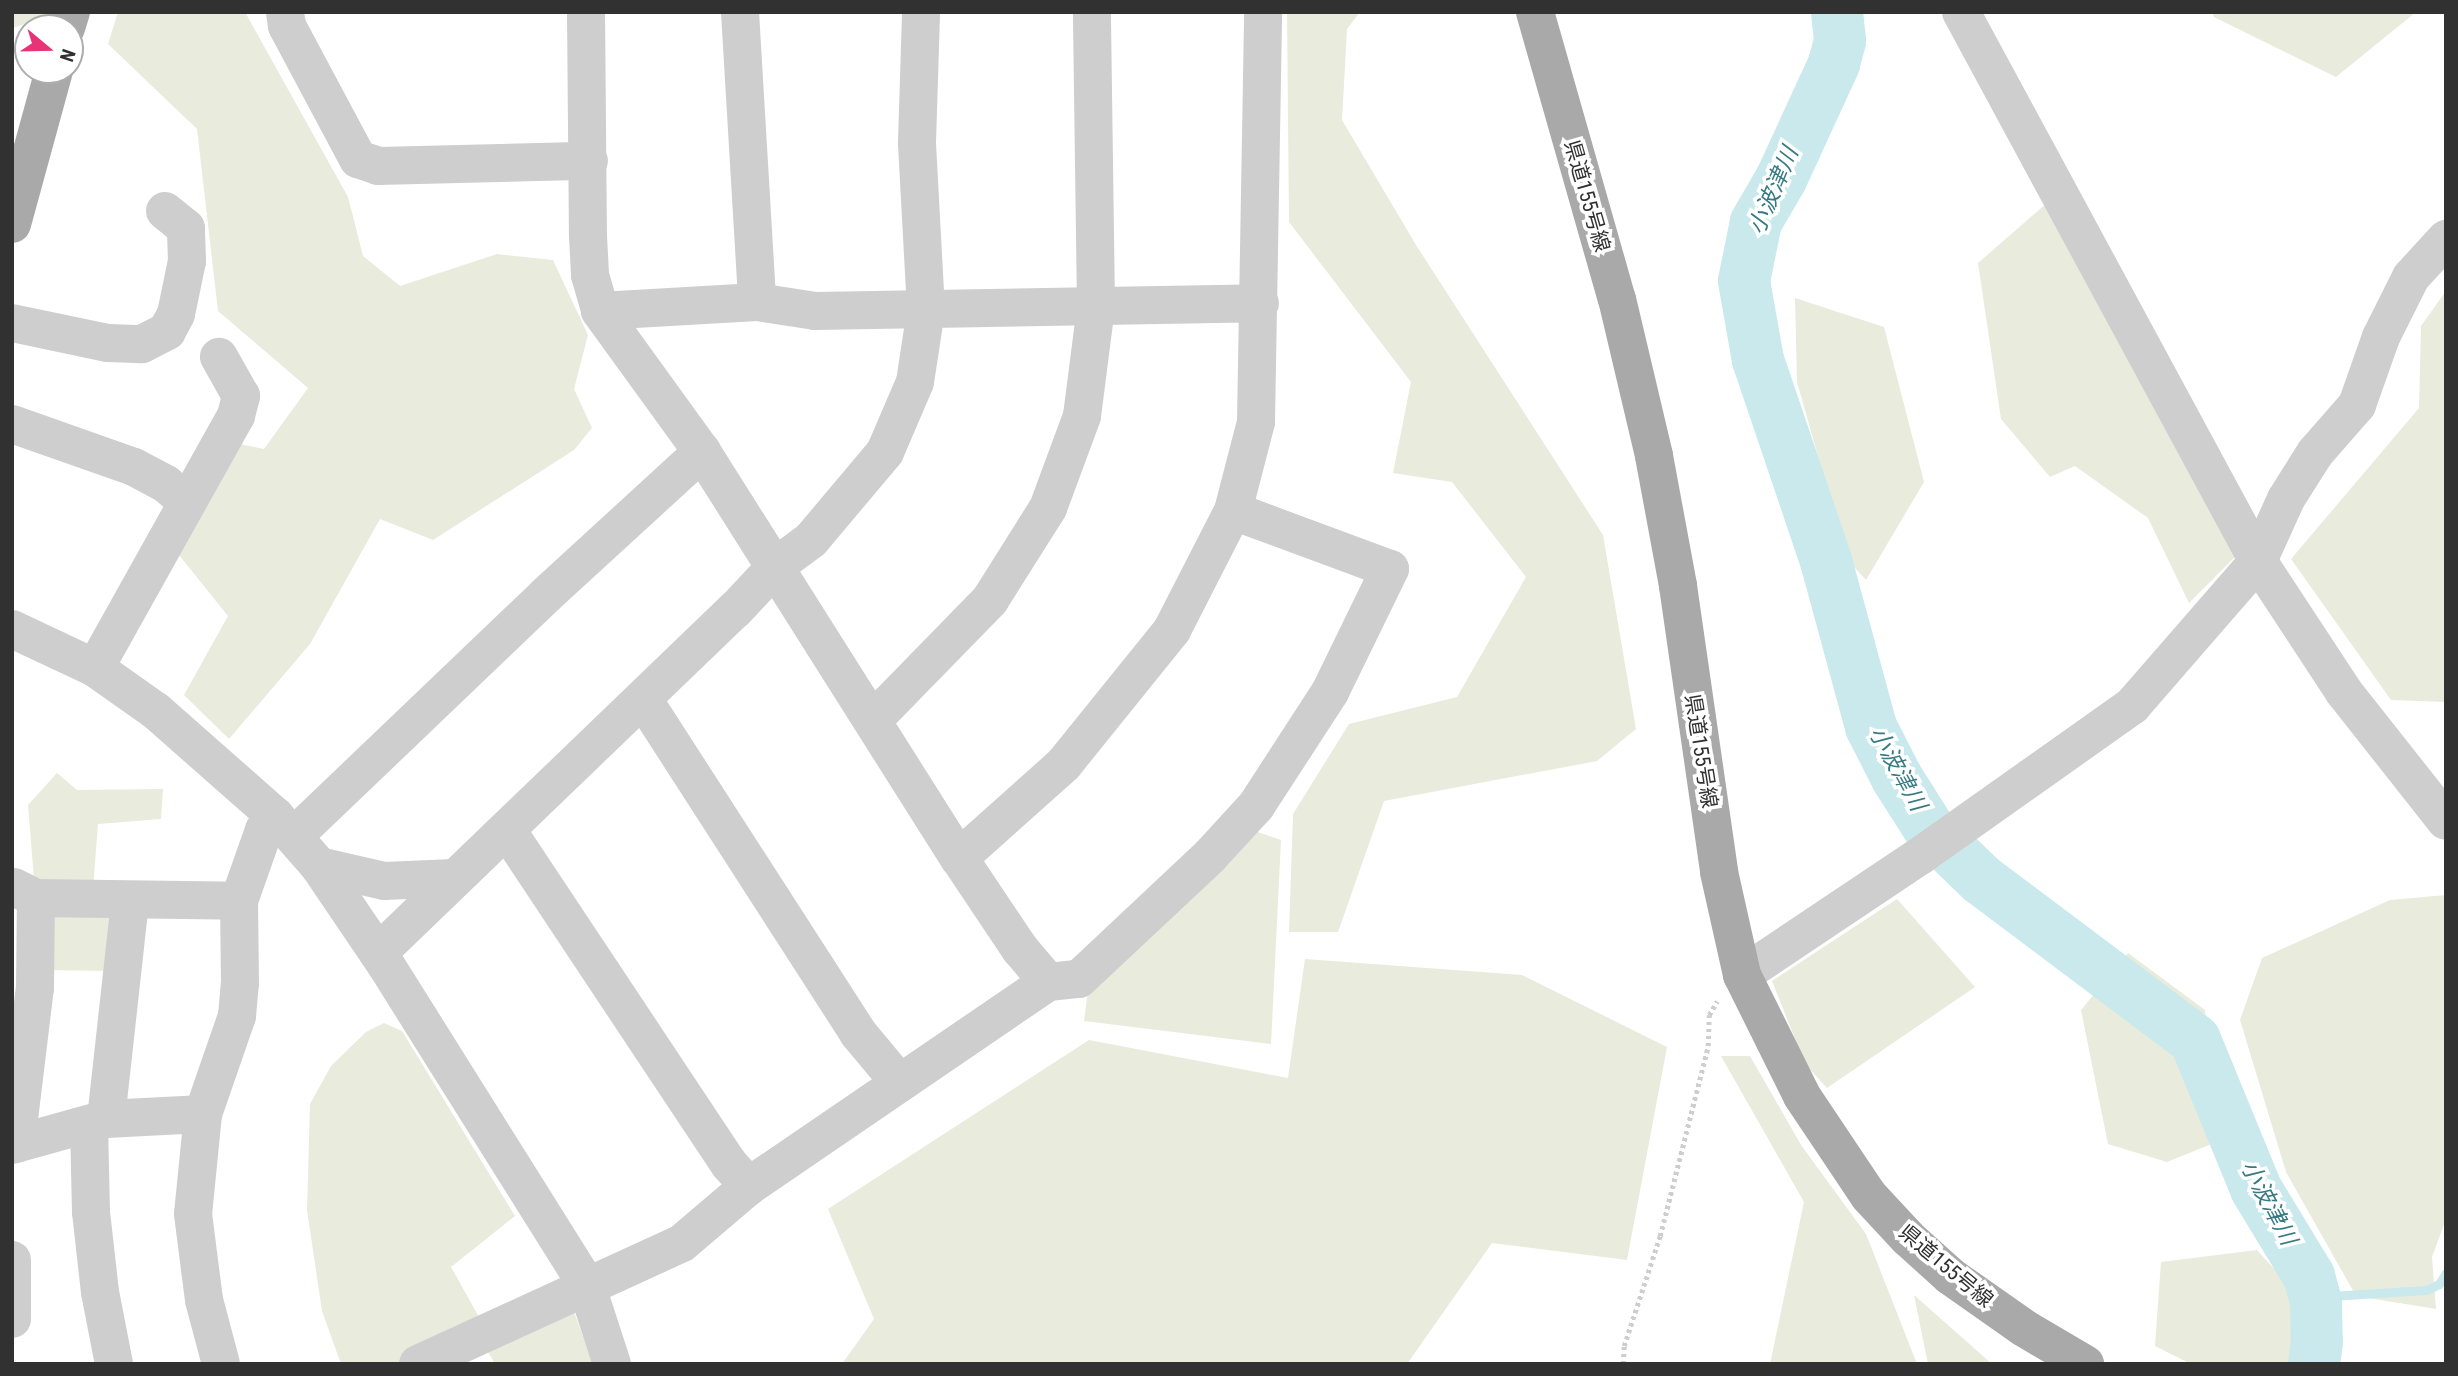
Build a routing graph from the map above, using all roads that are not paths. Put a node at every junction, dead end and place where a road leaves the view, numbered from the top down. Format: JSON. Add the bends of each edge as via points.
{"nodes":[{"id":1,"x":285,"y":12,"type":"edge"},
{"id":2,"x":586,"y":12,"type":"edge"},
{"id":3,"x":740,"y":12,"type":"edge"},
{"id":4,"x":921,"y":12,"type":"edge"},
{"id":5,"x":1092,"y":12,"type":"edge"},
{"id":6,"x":1263,"y":12,"type":"edge"},
{"id":7,"x":1535,"y":12,"type":"edge"},
{"id":8,"x":1961,"y":12,"type":"edge"},
{"id":9,"x":50,"y":84,"type":"edge"},
{"id":10,"x":589,"y":161,"type":"junction"},
{"id":11,"x":15,"y":203,"type":"edge"},
{"id":12,"x":165,"y":211,"type":"dead end"},
{"id":13,"x":2446,"y":239,"type":"edge"},
{"id":14,"x":757,"y":302,"type":"junction"},
{"id":15,"x":1260,"y":303,"type":"junction"},
{"id":16,"x":1096,"y":306,"type":"junction"},
{"id":17,"x":926,"y":310,"type":"junction"},
{"id":18,"x":600,"y":311,"type":"junction"},
{"id":19,"x":12,"y":323,"type":"edge"},
{"id":20,"x":219,"y":357,"type":"dead end"},
{"id":21,"x":12,"y":424,"type":"edge"},
{"id":22,"x":702,"y":452,"type":"junction"},
{"id":23,"x":187,"y":502,"type":"junction"},
{"id":24,"x":1233,"y":511,"type":"junction"},
{"id":25,"x":2258,"y":561,"type":"junction"},
{"id":26,"x":776,"y":566,"type":"junction"},
{"id":27,"x":12,"y":629,"type":"edge"},
{"id":28,"x":95,"y":668,"type":"junction"},
{"id":29,"x":643,"y":699,"type":"junction"},
{"id":30,"x":873,"y":720,"type":"junction"},
{"id":31,"x":2446,"y":821,"type":"edge"},
{"id":32,"x":284,"y":826,"type":"junction"},
{"id":33,"x":508,"y":830,"type":"junction"},
{"id":34,"x":959,"y":858,"type":"junction"},
{"id":35,"x":319,"y":866,"type":"junction"},
{"id":36,"x":454,"y":878,"type":"junction"},
{"id":37,"x":24,"y":892,"type":"edge"},
{"id":38,"x":131,"y":900,"type":"junction"},
{"id":39,"x":239,"y":901,"type":"junction"},
{"id":40,"x":378,"y":953,"type":"junction"},
{"id":41,"x":1742,"y":975,"type":"junction"},
{"id":42,"x":1048,"y":982,"type":"junction"},
{"id":43,"x":899,"y":1082,"type":"junction"},
{"id":44,"x":203,"y":1114,"type":"junction"},
{"id":45,"x":97,"y":1121,"type":"junction"},
{"id":46,"x":14,"y":1145,"type":"edge"},
{"id":47,"x":749,"y":1186,"type":"junction"},
{"id":48,"x":12,"y":1260,"type":"edge"},
{"id":49,"x":586,"y":1284,"type":"junction"},
{"id":50,"x":12,"y":1319,"type":"edge"},
{"id":51,"x":114,"y":1364,"type":"edge"},
{"id":52,"x":221,"y":1364,"type":"edge"},
{"id":53,"x":418,"y":1364,"type":"edge"},
{"id":54,"x":612,"y":1364,"type":"edge"},
{"id":55,"x":2085,"y":1364,"type":"edge"}],
"edges":[{"from":1,"to":10,"type":"street","via":[[287,26],[358,159],[378,166]]},
{"from":2,"to":10,"type":"street"},
{"from":3,"to":14,"type":"street"},
{"from":4,"to":17,"type":"street","via":[[917,142]]},
{"from":5,"to":16,"type":"street"},
{"from":6,"to":15,"type":"street"},
{"from":7,"to":41,"type":"main road","name":"県道155号線","via":[[1617,299],[1654,456],[1678,586],[1719,872]]},
{"from":8,"to":25,"type":"street"},
{"from":9,"to":11,"type":"main road"},
{"from":10,"to":18,"type":"street","via":[[590,275]]},
{"from":12,"to":19,"type":"street","via":[[186,228],[187,261],[176,314],[167,331],[142,344],[108,343]]},
{"from":13,"to":25,"type":"street","via":[[2411,277],[2381,337],[2357,405],[2315,453],[2286,499]]},
{"from":14,"to":17,"type":"street","via":[[815,311]]},
{"from":14,"to":18,"type":"street"},
{"from":15,"to":16,"type":"street"},
{"from":15,"to":24,"type":"street","via":[[1256,422]]},
{"from":16,"to":17,"type":"street"},
{"from":16,"to":30,"type":"street","via":[[1082,416],[1048,508],[990,600]]},
{"from":17,"to":26,"type":"street","via":[[915,382],[886,452],[811,540]]},
{"from":18,"to":22,"type":"street"},
{"from":20,"to":23,"type":"street","via":[[241,396],[241,405]]},
{"from":21,"to":23,"type":"street","via":[[134,467]]},
{"from":22,"to":26,"type":"street"},
{"from":22,"to":32,"type":"street"},
{"from":23,"to":28,"type":"street"},
{"from":24,"to":34,"type":"street","via":[[1172,630],[1064,765]]},
{"from":24,"to":42,"type":"street","via":[[1390,569],[1330,692],[1256,806],[1210,856],[1079,979]]},
{"from":25,"to":31,"type":"street","via":[[2344,692]]},
{"from":25,"to":41,"type":"street","via":[[2132,706]]},
{"from":26,"to":29,"type":"street"},
{"from":26,"to":30,"type":"street"},
{"from":27,"to":28,"type":"street"},
{"from":28,"to":32,"type":"street","via":[[156,711]]},
{"from":29,"to":33,"type":"street"},
{"from":29,"to":43,"type":"street","via":[[858,1033]]},
{"from":30,"to":34,"type":"street"},
{"from":32,"to":35,"type":"street"},
{"from":32,"to":39,"type":"street","via":[[264,830]]},
{"from":33,"to":36,"type":"street"},
{"from":33,"to":47,"type":"street","via":[[729,1164]]},
{"from":34,"to":42,"type":"street","via":[[1020,949]]},
{"from":35,"to":36,"type":"street","via":[[384,881]]},
{"from":35,"to":40,"type":"street"},
{"from":36,"to":40,"type":"street"},
{"from":37,"to":38,"type":"street"},
{"from":37,"to":46,"type":"street","via":[[35,988]]},
{"from":38,"to":39,"type":"street"},
{"from":38,"to":45,"type":"street"},
{"from":39,"to":44,"type":"street","via":[[237,1016]]},
{"from":40,"to":49,"type":"street"},
{"from":41,"to":55,"type":"main road","name":"県道155号線","via":[[1802,1096],[1870,1196],[1950,1276]]},
{"from":42,"to":43,"type":"street"},
{"from":43,"to":47,"type":"street"},
{"from":44,"to":45,"type":"street"},
{"from":44,"to":52,"type":"street","via":[[193,1214],[204,1300]]},
{"from":45,"to":46,"type":"street"},
{"from":45,"to":51,"type":"street","via":[[92,1225]]},
{"from":47,"to":49,"type":"street","via":[[682,1243]]},
{"from":48,"to":50,"type":"street"},
{"from":49,"to":53,"type":"street"},
{"from":49,"to":54,"type":"street"}]}
